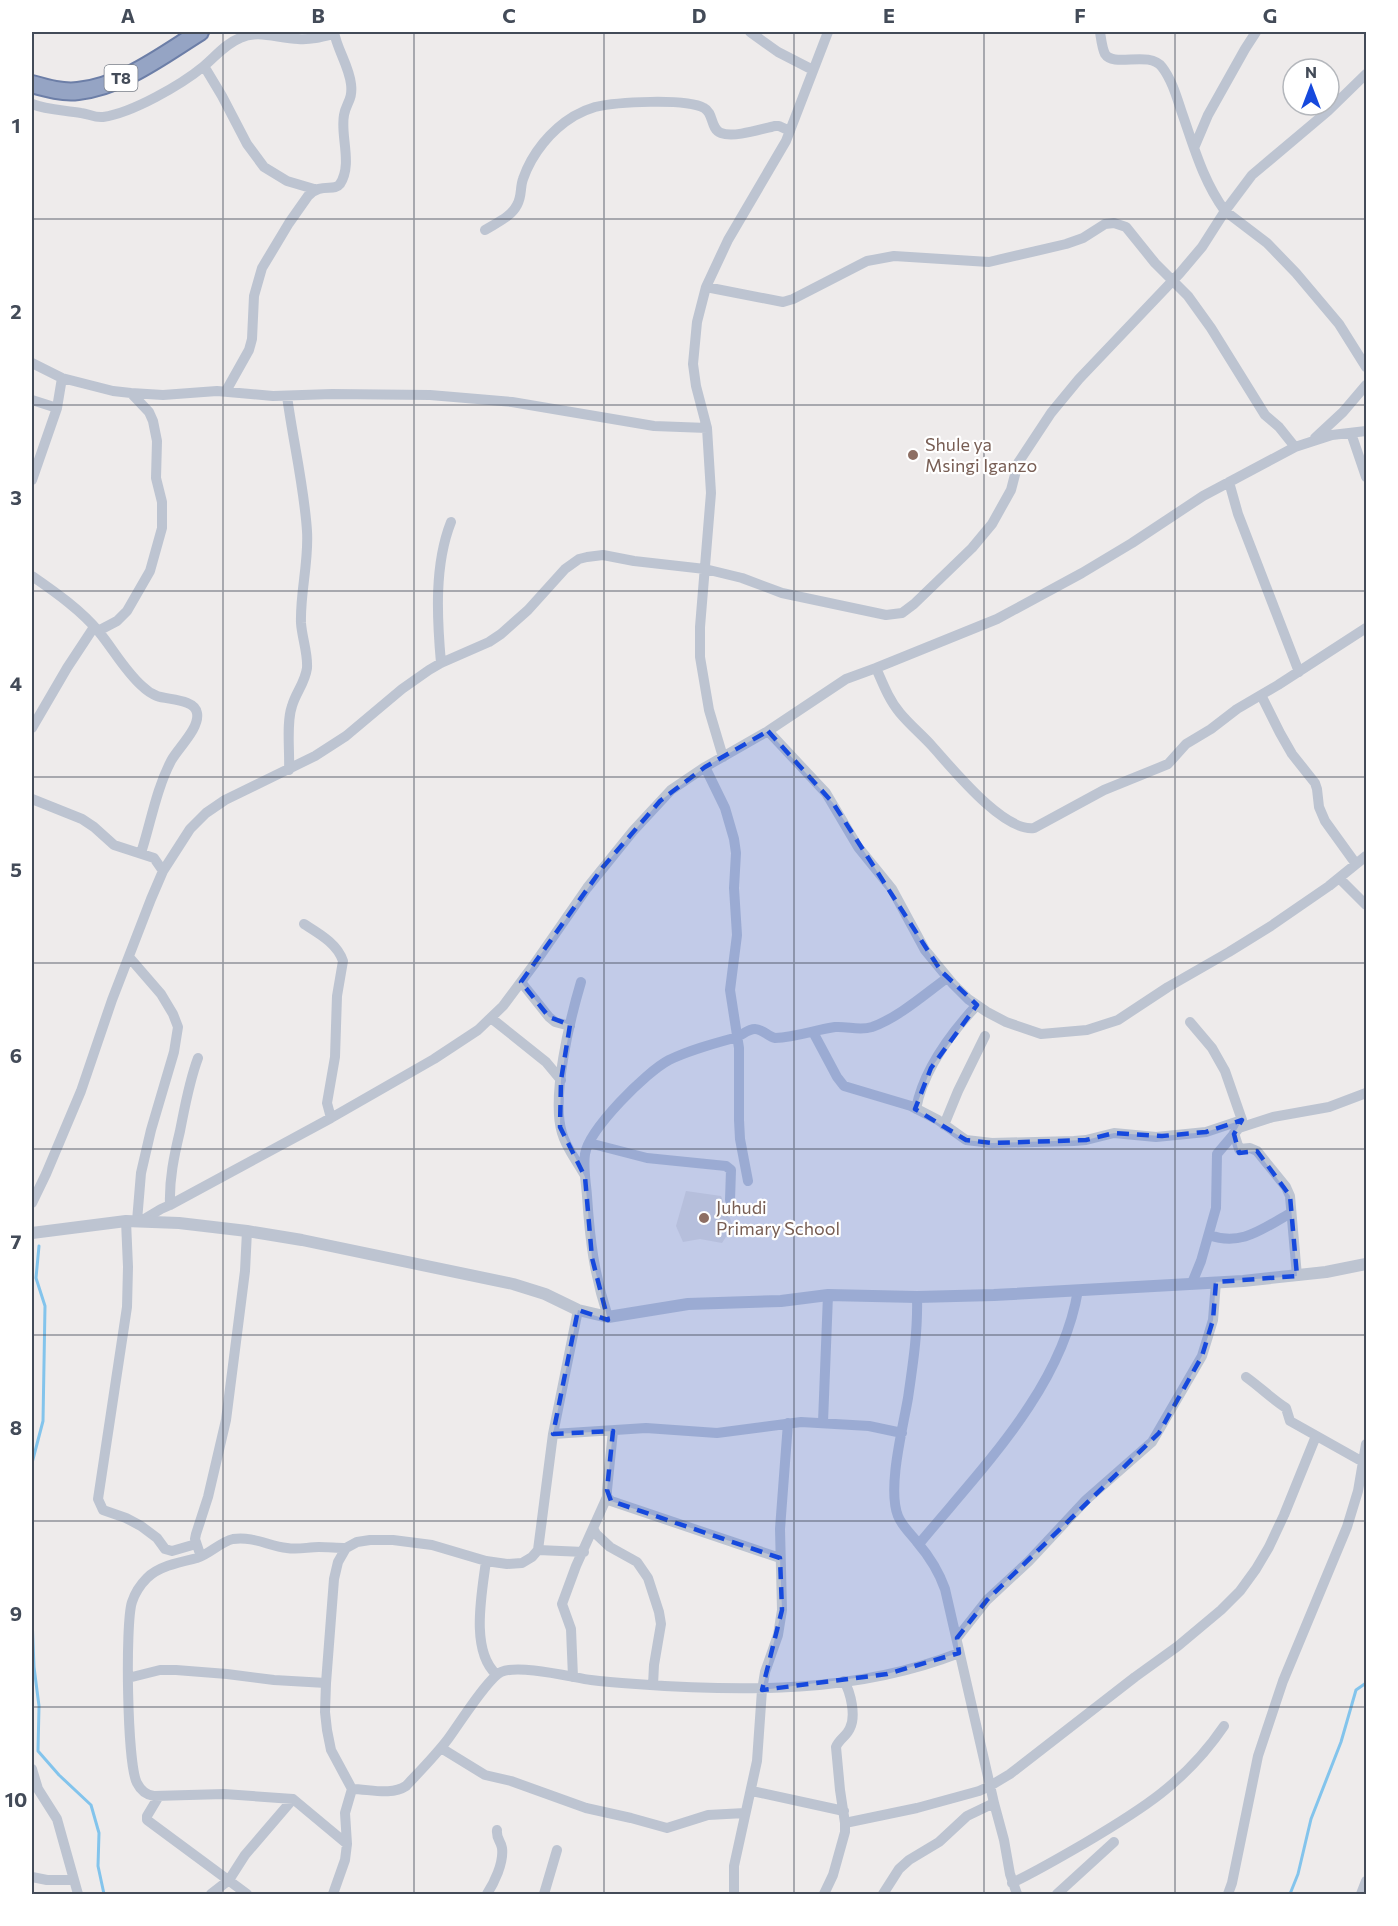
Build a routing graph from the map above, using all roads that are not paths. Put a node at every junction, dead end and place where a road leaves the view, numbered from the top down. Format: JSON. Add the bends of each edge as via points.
{"nodes":[{"id":1,"x":200,"y":32,"type":"edge"},
{"id":2,"x":750,"y":32,"type":"edge"},
{"id":3,"x":828,"y":32,"type":"edge"},
{"id":4,"x":1100,"y":32,"type":"edge"},
{"id":5,"x":1256,"y":32,"type":"edge"},
{"id":6,"x":334,"y":33,"type":"edge"},
{"id":7,"x":204,"y":66,"type":"junction"},
{"id":8,"x":813,"y":70,"type":"junction"},
{"id":9,"x":1366,"y":74,"type":"edge"},
{"id":10,"x":32,"y":84,"type":"edge"},
{"id":11,"x":32,"y":104,"type":"edge"},
{"id":12,"x":790,"y":131,"type":"junction"},
{"id":13,"x":1194,"y":148,"type":"junction"},
{"id":14,"x":314,"y":189,"type":"junction"},
{"id":15,"x":1225,"y":211,"type":"junction"},
{"id":16,"x":484,"y":230,"type":"dead end"},
{"id":17,"x":1173,"y":280,"type":"junction"},
{"id":18,"x":706,"y":286,"type":"junction"},
{"id":19,"x":32,"y":363,"type":"edge"},
{"id":20,"x":1366,"y":367,"type":"edge"},
{"id":21,"x":62,"y":378,"type":"junction"},
{"id":22,"x":1366,"y":385,"type":"edge"},
{"id":23,"x":226,"y":391,"type":"junction"},
{"id":24,"x":131,"y":393,"type":"junction"},
{"id":25,"x":287,"y":396,"type":"junction"},
{"id":26,"x":32,"y":400,"type":"edge"},
{"id":27,"x":57,"y":408,"type":"junction"},
{"id":28,"x":707,"y":429,"type":"junction"},
{"id":29,"x":1366,"y":431,"type":"edge"},
{"id":30,"x":1351,"y":433,"type":"junction"},
{"id":31,"x":1312,"y":440,"type":"junction"},
{"id":32,"x":1295,"y":447,"type":"junction"},
{"id":33,"x":1366,"y":477,"type":"edge"},
{"id":34,"x":32,"y":480,"type":"edge"},
{"id":35,"x":1228,"y":482,"type":"junction"},
{"id":36,"x":451,"y":522,"type":"dead end"},
{"id":37,"x":705,"y":569,"type":"junction"},
{"id":38,"x":32,"y":576,"type":"edge"},
{"id":39,"x":1366,"y":628,"type":"edge"},
{"id":40,"x":96,"y":629,"type":"junction"},
{"id":41,"x":441,"y":663,"type":"junction"},
{"id":42,"x":876,"y":669,"type":"junction"},
{"id":43,"x":1299,"y":672,"type":"junction"},
{"id":44,"x":1261,"y":695,"type":"junction"},
{"id":45,"x":32,"y":728,"type":"edge"},
{"id":46,"x":768,"y":731,"type":"junction"},
{"id":47,"x":723,"y":757,"type":"junction"},
{"id":48,"x":705,"y":767,"type":"junction"},
{"id":49,"x":289,"y":770,"type":"junction"},
{"id":50,"x":32,"y":798,"type":"edge"},
{"id":51,"x":141,"y":853,"type":"junction"},
{"id":52,"x":1366,"y":856,"type":"edge"},
{"id":53,"x":1356,"y":864,"type":"junction"},
{"id":54,"x":163,"y":871,"type":"junction"},
{"id":55,"x":1339,"y":878,"type":"junction"},
{"id":56,"x":1366,"y":905,"type":"edge"},
{"id":57,"x":303,"y":924,"type":"dead end"},
{"id":58,"x":129,"y":957,"type":"junction"},
{"id":59,"x":947,"y":978,"type":"junction"},
{"id":60,"x":521,"y":982,"type":"junction"},
{"id":61,"x":581,"y":982,"type":"dead end"},
{"id":62,"x":977,"y":1005,"type":"junction"},
{"id":63,"x":491,"y":1018,"type":"junction"},
{"id":64,"x":1190,"y":1022,"type":"dead end"},
{"id":65,"x":570,"y":1026,"type":"junction"},
{"id":66,"x":813,"y":1032,"type":"junction"},
{"id":67,"x":985,"y":1036,"type":"dead end"},
{"id":68,"x":738,"y":1037,"type":"junction"},
{"id":69,"x":198,"y":1058,"type":"dead end"},
{"id":70,"x":561,"y":1080,"type":"junction"},
{"id":71,"x":1366,"y":1093,"type":"edge"},
{"id":72,"x":916,"y":1109,"type":"junction"},
{"id":73,"x":331,"y":1118,"type":"junction"},
{"id":74,"x":944,"y":1125,"type":"junction"},
{"id":75,"x":1238,"y":1127,"type":"junction"},
{"id":76,"x":589,"y":1143,"type":"junction"},
{"id":77,"x":585,"y":1177,"type":"junction"},
{"id":78,"x":748,"y":1181,"type":"dead end"},
{"id":79,"x":730,"y":1200,"type":"dead end"},
{"id":80,"x":32,"y":1203,"type":"edge"},
{"id":81,"x":170,"y":1205,"type":"junction"},
{"id":82,"x":1291,"y":1213,"type":"junction"},
{"id":83,"x":135,"y":1221,"type":"junction"},
{"id":84,"x":247,"y":1231,"type":"junction"},
{"id":85,"x":32,"y":1233,"type":"edge"},
{"id":86,"x":1209,"y":1235,"type":"junction"},
{"id":87,"x":1366,"y":1264,"type":"edge"},
{"id":88,"x":1297,"y":1276,"type":"junction"},
{"id":89,"x":1216,"y":1282,"type":"junction"},
{"id":90,"x":1191,"y":1283,"type":"junction"},
{"id":91,"x":1078,"y":1290,"type":"junction"},
{"id":92,"x":828,"y":1295,"type":"junction"},
{"id":93,"x":917,"y":1297,"type":"junction"},
{"id":94,"x":578,"y":1310,"type":"junction"},
{"id":95,"x":608,"y":1317,"type":"junction"},
{"id":96,"x":1246,"y":1377,"type":"dead end"},
{"id":97,"x":824,"y":1422,"type":"junction"},
{"id":98,"x":788,"y":1423,"type":"junction"},
{"id":99,"x":613,"y":1431,"type":"junction"},
{"id":100,"x":902,"y":1433,"type":"junction"},
{"id":101,"x":553,"y":1434,"type":"junction"},
{"id":102,"x":1316,"y":1436,"type":"junction"},
{"id":103,"x":1366,"y":1444,"type":"edge"},
{"id":104,"x":1363,"y":1462,"type":"junction"},
{"id":105,"x":607,"y":1497,"type":"junction"},
{"id":106,"x":593,"y":1528,"type":"junction"},
{"id":107,"x":196,"y":1544,"type":"junction"},
{"id":108,"x":919,"y":1544,"type":"junction"},
{"id":109,"x":346,"y":1548,"type":"junction"},
{"id":110,"x":538,"y":1550,"type":"junction"},
{"id":111,"x":584,"y":1552,"type":"junction"},
{"id":112,"x":201,"y":1556,"type":"junction"},
{"id":113,"x":780,"y":1558,"type":"junction"},
{"id":114,"x":486,"y":1561,"type":"junction"},
{"id":115,"x":957,"y":1638,"type":"junction"},
{"id":116,"x":959,"y":1653,"type":"junction"},
{"id":117,"x":495,"y":1677,"type":"junction"},
{"id":118,"x":573,"y":1677,"type":"junction"},
{"id":119,"x":128,"y":1678,"type":"junction"},
{"id":120,"x":844,"y":1681,"type":"junction"},
{"id":121,"x":326,"y":1683,"type":"junction"},
{"id":122,"x":653,"y":1685,"type":"junction"},
{"id":123,"x":762,"y":1690,"type":"junction"},
{"id":124,"x":1224,"y":1726,"type":"dead end"},
{"id":125,"x":441,"y":1748,"type":"junction"},
{"id":126,"x":32,"y":1769,"type":"edge"},
{"id":127,"x":990,"y":1786,"type":"junction"},
{"id":128,"x":352,"y":1788,"type":"junction"},
{"id":129,"x":752,"y":1791,"type":"junction"},
{"id":130,"x":159,"y":1796,"type":"junction"},
{"id":131,"x":293,"y":1799,"type":"junction"},
{"id":132,"x":994,"y":1803,"type":"junction"},
{"id":133,"x":745,"y":1813,"type":"junction"},
{"id":134,"x":845,"y":1817,"type":"junction"},
{"id":135,"x":497,"y":1830,"type":"dead end"},
{"id":136,"x":1114,"y":1842,"type":"dead end"},
{"id":137,"x":347,"y":1845,"type":"junction"},
{"id":138,"x":557,"y":1850,"type":"dead end"},
{"id":139,"x":32,"y":1877,"type":"edge"},
{"id":140,"x":74,"y":1880,"type":"junction"},
{"id":141,"x":229,"y":1880,"type":"junction"},
{"id":142,"x":1366,"y":1881,"type":"edge"},
{"id":143,"x":1012,"y":1883,"type":"junction"},
{"id":144,"x":78,"y":1894,"type":"edge"},
{"id":145,"x":211,"y":1894,"type":"edge"},
{"id":146,"x":247,"y":1894,"type":"edge"},
{"id":147,"x":333,"y":1894,"type":"edge"},
{"id":148,"x":487,"y":1894,"type":"edge"},
{"id":149,"x":544,"y":1894,"type":"edge"},
{"id":150,"x":734,"y":1894,"type":"edge"},
{"id":151,"x":824,"y":1894,"type":"edge"},
{"id":152,"x":883,"y":1894,"type":"edge"},
{"id":153,"x":1017,"y":1894,"type":"edge"},
{"id":154,"x":1057,"y":1894,"type":"edge"},
{"id":155,"x":1228,"y":1894,"type":"edge"},
{"id":156,"x":1361,"y":1894,"type":"edge"}],
"edges":[{"from":1,"to":10,"type":"highway","number":"T8","via":[[112,83],[76,92]]},
{"from":2,"to":8,"type":"street"},
{"from":3,"to":8,"type":"street"},
{"from":4,"to":13,"type":"street","via":[[1108,57],[1149,59],[1162,67]]},
{"from":5,"to":13,"type":"street","via":[[1208,115]]},
{"from":6,"to":7,"type":"street","via":[[312,39],[256,34],[241,37]]},
{"from":6,"to":14,"type":"street","via":[[351,84],[351,100],[344,114],[344,172],[339,186]]},
{"from":7,"to":11,"type":"street","via":[[156,96],[105,117]]},
{"from":7,"to":14,"type":"street","via":[[247,144],[264,166],[287,181]]},
{"from":8,"to":12,"type":"street"},
{"from":9,"to":15,"type":"street","via":[[1252,175]]},
{"from":12,"to":16,"type":"street","via":[[774,126],[738,134],[718,133],[707,109],[689,105],[655,102],[592,108],[548,136],[524,178],[518,205]]},
{"from":12,"to":18,"type":"street"},
{"from":13,"to":15,"type":"street","via":[[1212,192]]},
{"from":14,"to":23,"type":"street","via":[[262,268],[254,296],[249,350]]},
{"from":15,"to":17,"type":"street","via":[[1202,247]]},
{"from":15,"to":20,"type":"street","via":[[1267,243],[1296,273],[1339,324]]},
{"from":17,"to":18,"type":"street","via":[[1126,227],[1114,223],[1066,244],[989,262],[894,256],[867,261],[783,302]]},
{"from":17,"to":32,"type":"street","via":[[1211,328],[1265,415]]},
{"from":17,"to":37,"type":"street","via":[[1051,413],[1018,463],[1011,490],[992,524],[930,590],[902,613],[886,615],[800,597]]},
{"from":18,"to":28,"type":"street","via":[[697,321],[693,364]]},
{"from":19,"to":21,"type":"street"},
{"from":21,"to":24,"type":"street"},
{"from":21,"to":27,"type":"street"},
{"from":22,"to":31,"type":"street"},
{"from":23,"to":24,"type":"street"},
{"from":23,"to":25,"type":"street"},
{"from":24,"to":40,"type":"street","via":[[153,421],[162,528],[150,571],[127,611],[117,621]]},
{"from":25,"to":28,"type":"street","via":[[386,393],[466,398],[654,426]]},
{"from":25,"to":49,"type":"street","via":[[307,534],[301,624],[307,669],[289,719]]},
{"from":26,"to":27,"type":"street"},
{"from":27,"to":34,"type":"street"},
{"from":28,"to":37,"type":"street","via":[[711,493]]},
{"from":29,"to":30,"type":"street"},
{"from":30,"to":31,"type":"street"},
{"from":30,"to":33,"type":"street"},
{"from":31,"to":32,"type":"street"},
{"from":32,"to":35,"type":"street"},
{"from":35,"to":42,"type":"street","via":[[1102,561],[997,619]]},
{"from":35,"to":43,"type":"street"},
{"from":36,"to":41,"type":"street","via":[[439,587]]},
{"from":37,"to":41,"type":"street","via":[[598,555],[579,559],[501,634],[479,648]]},
{"from":37,"to":47,"type":"street","via":[[700,657],[709,710]]},
{"from":38,"to":40,"type":"street"},
{"from":39,"to":43,"type":"street"},
{"from":40,"to":45,"type":"street","via":[[66,668]]},
{"from":40,"to":51,"type":"street","via":[[142,686],[156,695],[188,704],[198,714],[166,771]]},
{"from":41,"to":49,"type":"street","via":[[331,746]]},
{"from":42,"to":44,"type":"street","via":[[900,714],[998,813],[1026,829],[1168,764],[1186,744]]},
{"from":42,"to":46,"type":"street","via":[[846,679]]},
{"from":43,"to":44,"type":"street"},
{"from":44,"to":53,"type":"street","via":[[1280,733],[1315,783],[1325,820]]},
{"from":46,"to":47,"type":"street"},
{"from":46,"to":59,"type":"street","via":[[833,802],[858,847],[892,889],[925,950]]},
{"from":47,"to":48,"type":"street"},
{"from":48,"to":60,"type":"street","via":[[671,790],[633,831]]},
{"from":48,"to":68,"type":"street","via":[[723,801],[735,845],[737,935],[730,990]]},
{"from":49,"to":54,"type":"street","via":[[245,789],[206,813],[190,829]]},
{"from":50,"to":51,"type":"street","via":[[82,819],[114,845]]},
{"from":51,"to":54,"type":"street","via":[[154,858]]},
{"from":52,"to":53,"type":"street"},
{"from":53,"to":55,"type":"street"},
{"from":54,"to":58,"type":"street"},
{"from":55,"to":56,"type":"street"},
{"from":55,"to":62,"type":"street","via":[[1237,948],[1118,1020],[1087,1030],[1041,1034],[1006,1022]]},
{"from":57,"to":73,"type":"street","via":[[323,935],[343,960],[327,1103]]},
{"from":58,"to":80,"type":"street","via":[[81,1091]]},
{"from":58,"to":83,"type":"street","via":[[160,993],[178,1027],[141,1173]]},
{"from":59,"to":62,"type":"street"},
{"from":59,"to":66,"type":"street","via":[[872,1027],[835,1027]]},
{"from":60,"to":63,"type":"street"},
{"from":60,"to":65,"type":"street","via":[[549,1017]]},
{"from":61,"to":65,"type":"street"},
{"from":62,"to":72,"type":"street","via":[[936,1061],[921,1089]]},
{"from":63,"to":70,"type":"street","via":[[546,1062]]},
{"from":63,"to":73,"type":"street","via":[[461,1043]]},
{"from":64,"to":75,"type":"street","via":[[1225,1071]]},
{"from":65,"to":70,"type":"street"},
{"from":66,"to":68,"type":"street","via":[[775,1038],[752,1029]]},
{"from":66,"to":72,"type":"street","via":[[844,1086]]},
{"from":67,"to":74,"type":"street"},
{"from":68,"to":76,"type":"street","via":[[690,1051],[657,1068],[613,1111]]},
{"from":68,"to":78,"type":"street","via":[[740,1139]]},
{"from":69,"to":81,"type":"street","via":[[173,1160]]},
{"from":70,"to":77,"type":"street","via":[[562,1134]]},
{"from":71,"to":75,"type":"street","via":[[1329,1107]]},
{"from":72,"to":74,"type":"street"},
{"from":73,"to":81,"type":"street"},
{"from":74,"to":75,"type":"street","via":[[966,1140],[992,1143],[1086,1140],[1114,1133],[1162,1137]]},
{"from":75,"to":82,"type":"street","via":[[1239,1149],[1257,1151],[1286,1187]]},
{"from":75,"to":86,"type":"street","via":[[1217,1154],[1217,1197]]},
{"from":76,"to":77,"type":"street"},
{"from":76,"to":79,"type":"street","via":[[647,1158],[726,1166],[731,1170]]},
{"from":77,"to":95,"type":"street","via":[[592,1258]]},
{"from":81,"to":83,"type":"street"},
{"from":82,"to":86,"type":"street","via":[[1238,1239]]},
{"from":82,"to":88,"type":"street"},
{"from":83,"to":84,"type":"street"},
{"from":83,"to":85,"type":"street"},
{"from":83,"to":107,"type":"street","via":[[127,1308],[98,1499],[103,1510],[141,1526],[165,1549],[172,1551]]},
{"from":84,"to":94,"type":"street","via":[[513,1284]]},
{"from":84,"to":107,"type":"street","via":[[226,1420]]},
{"from":86,"to":90,"type":"street"},
{"from":87,"to":88,"type":"street"},
{"from":88,"to":89,"type":"street"},
{"from":89,"to":90,"type":"street"},
{"from":89,"to":115,"type":"street","via":[[1213,1320],[1202,1356],[1152,1442],[1075,1510],[987,1600]]},
{"from":90,"to":91,"type":"street"},
{"from":91,"to":93,"type":"street"},
{"from":91,"to":108,"type":"street","via":[[1066,1333],[1026,1412]]},
{"from":92,"to":93,"type":"street"},
{"from":92,"to":95,"type":"street","via":[[688,1304]]},
{"from":92,"to":97,"type":"street"},
{"from":93,"to":100,"type":"street","via":[[916,1338]]},
{"from":94,"to":95,"type":"street"},
{"from":94,"to":101,"type":"street"},
{"from":96,"to":102,"type":"street","via":[[1286,1408],[1290,1421]]},
{"from":97,"to":98,"type":"street"},
{"from":97,"to":100,"type":"street"},
{"from":98,"to":99,"type":"street","via":[[717,1433],[646,1428]]},
{"from":98,"to":113,"type":"street"},
{"from":99,"to":101,"type":"street"},
{"from":99,"to":105,"type":"street"},
{"from":100,"to":108,"type":"street","via":[[894,1494],[897,1516]]},
{"from":101,"to":110,"type":"street"},
{"from":102,"to":104,"type":"street"},
{"from":102,"to":127,"type":"street","via":[[1269,1547],[1240,1591],[1178,1646]]},
{"from":103,"to":104,"type":"street"},
{"from":104,"to":155,"type":"street","via":[[1347,1527],[1262,1742]]},
{"from":105,"to":106,"type":"street"},
{"from":105,"to":113,"type":"street"},
{"from":106,"to":111,"type":"street"},
{"from":106,"to":122,"type":"street","via":[[610,1547],[637,1562],[648,1578],[661,1624]]},
{"from":107,"to":112,"type":"street"},
{"from":108,"to":115,"type":"street","via":[[940,1575]]},
{"from":109,"to":112,"type":"street","via":[[288,1548],[254,1539],[236,1539]]},
{"from":109,"to":114,"type":"street","via":[[357,1542],[393,1540],[432,1545]]},
{"from":109,"to":121,"type":"street","via":[[334,1579]]},
{"from":110,"to":111,"type":"street"},
{"from":110,"to":114,"type":"street","via":[[522,1563]]},
{"from":111,"to":118,"type":"street","via":[[562,1604],[571,1629]]},
{"from":112,"to":119,"type":"street","via":[[159,1569],[139,1588],[129,1617]]},
{"from":113,"to":123,"type":"street","via":[[780,1624]]},
{"from":114,"to":117,"type":"street","via":[[480,1635],[485,1660]]},
{"from":115,"to":116,"type":"street"},
{"from":116,"to":120,"type":"street","via":[[897,1672]]},
{"from":116,"to":127,"type":"street"},
{"from":117,"to":118,"type":"street","via":[[503,1671],[516,1670]]},
{"from":117,"to":125,"type":"street"},
{"from":118,"to":122,"type":"street"},
{"from":119,"to":121,"type":"street","via":[[176,1670]]},
{"from":119,"to":130,"type":"street","via":[[136,1782],[145,1794]]},
{"from":120,"to":123,"type":"street"},
{"from":120,"to":134,"type":"street","via":[[852,1719],[836,1747]]},
{"from":121,"to":128,"type":"street","via":[[331,1750]]},
{"from":122,"to":123,"type":"street"},
{"from":123,"to":129,"type":"street"},
{"from":124,"to":143,"type":"street","via":[[1191,1768],[1150,1802],[1116,1826]]},
{"from":125,"to":128,"type":"street","via":[[400,1790]]},
{"from":125,"to":133,"type":"street","via":[[485,1775],[586,1808],[667,1828],[708,1815]]},
{"from":126,"to":140,"type":"street","via":[[38,1789],[57,1819]]},
{"from":127,"to":132,"type":"street"},
{"from":127,"to":134,"type":"street","via":[[917,1808]]},
{"from":128,"to":137,"type":"street","via":[[345,1814]]},
{"from":129,"to":133,"type":"street"},
{"from":129,"to":134,"type":"street"},
{"from":130,"to":131,"type":"street","via":[[224,1794]]},
{"from":130,"to":141,"type":"street","via":[[147,1820]]},
{"from":131,"to":137,"type":"street"},
{"from":131,"to":141,"type":"street"},
{"from":132,"to":143,"type":"street"},
{"from":132,"to":152,"type":"street","via":[[967,1816],[939,1842],[909,1860]]},
{"from":133,"to":150,"type":"street","via":[[734,1866]]},
{"from":134,"to":151,"type":"street","via":[[839,1856]]},
{"from":135,"to":148,"type":"street","via":[[501,1860]]},
{"from":136,"to":154,"type":"street"},
{"from":137,"to":147,"type":"street"},
{"from":138,"to":149,"type":"street"},
{"from":139,"to":140,"type":"street"},
{"from":140,"to":144,"type":"street"},
{"from":141,"to":145,"type":"street"},
{"from":141,"to":146,"type":"street"},
{"from":142,"to":156,"type":"street"},
{"from":143,"to":153,"type":"street"}]}
